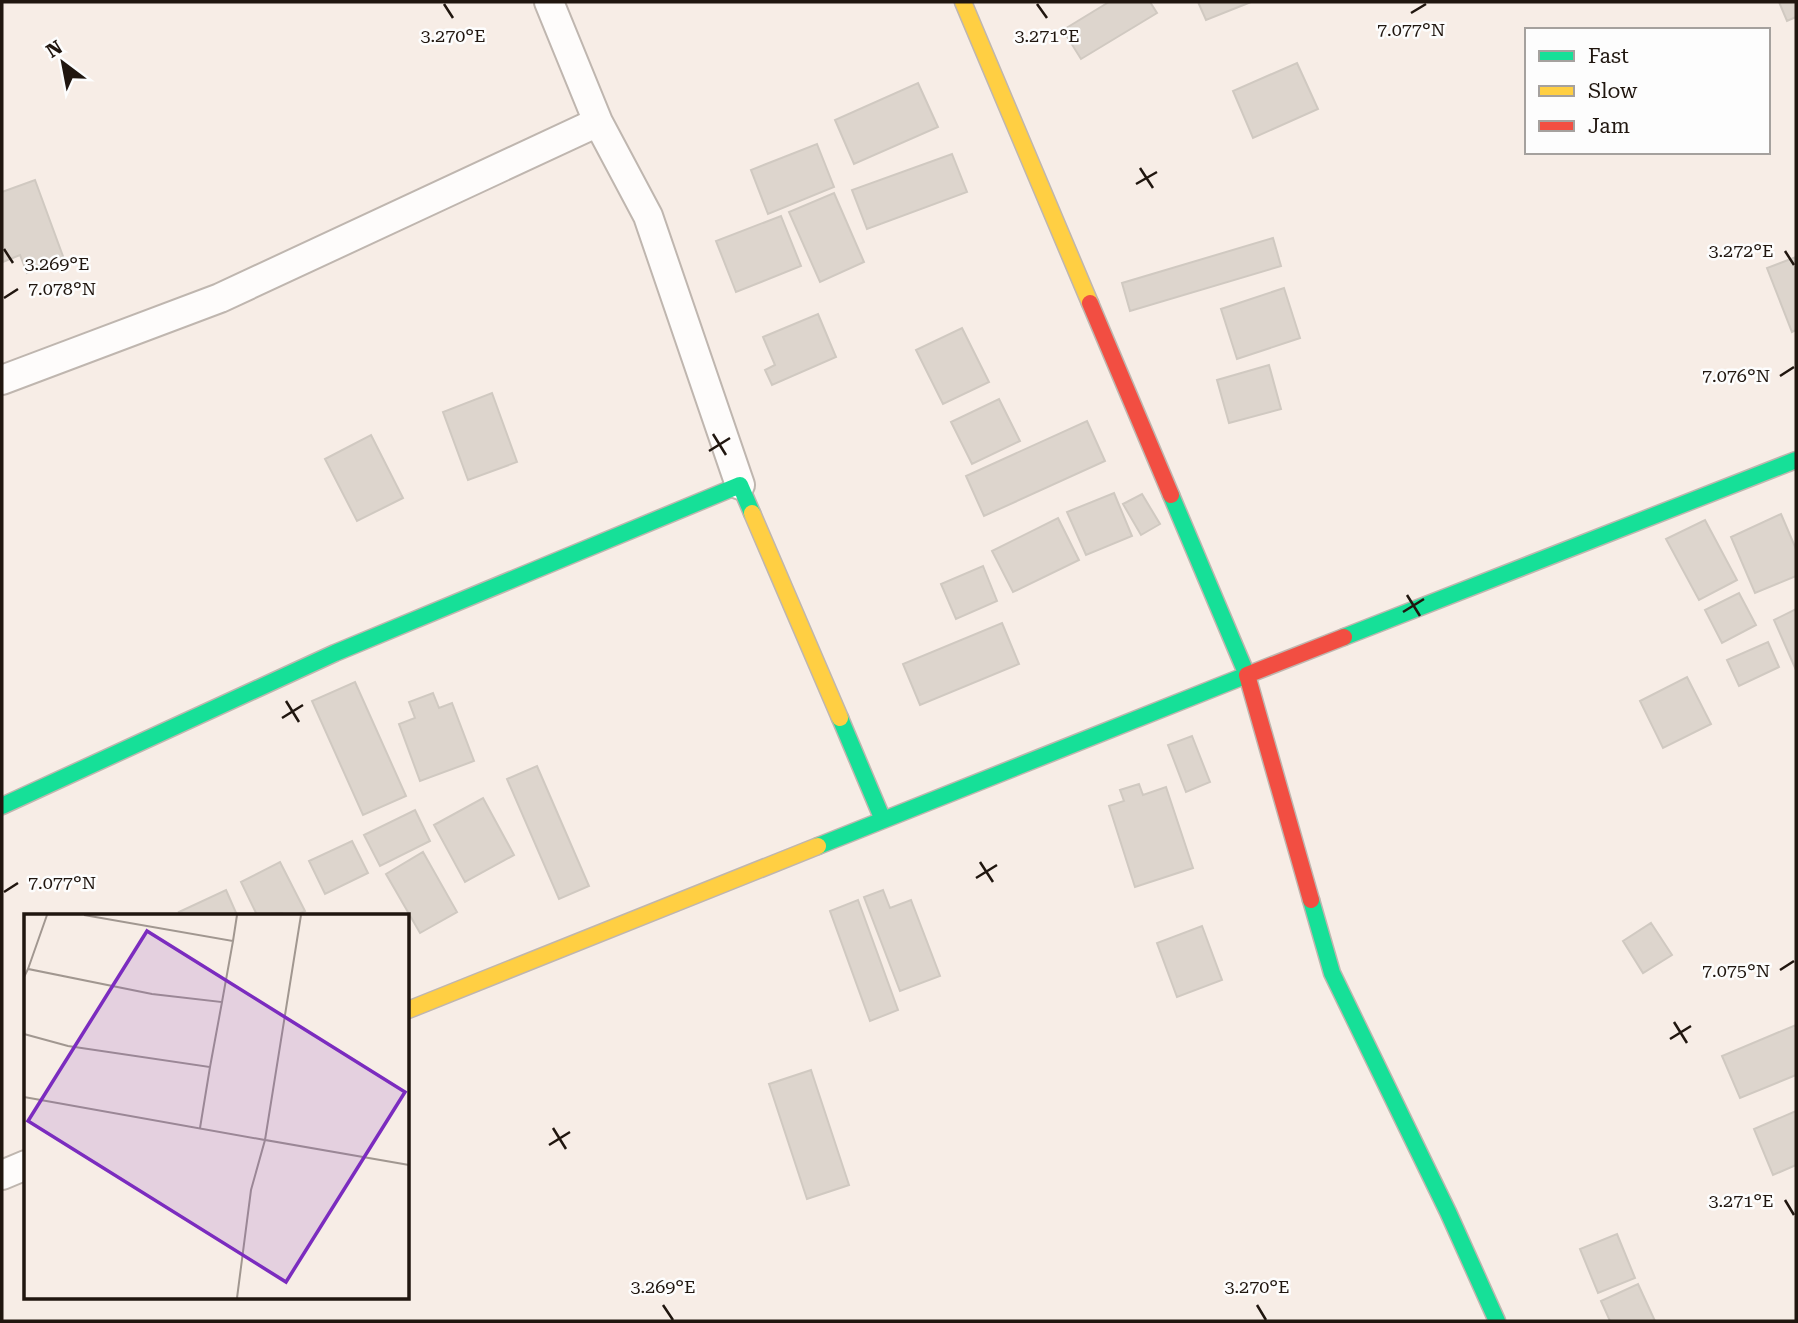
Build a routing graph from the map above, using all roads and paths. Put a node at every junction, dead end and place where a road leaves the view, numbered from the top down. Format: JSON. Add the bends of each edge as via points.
{"nodes":[{"id":1,"x":550,"y":2,"type":"edge"},
{"id":2,"x":963,"y":2,"type":"edge"},
{"id":3,"x":598,"y":122,"type":"junction"},
{"id":4,"x":2,"y":380,"type":"edge"},
{"id":5,"x":1796,"y":460,"type":"edge"},
{"id":6,"x":740,"y":485,"type":"junction"},
{"id":7,"x":1247,"y":675,"type":"junction"},
{"id":8,"x":2,"y":806,"type":"edge"},
{"id":9,"x":883,"y":820,"type":"junction"},
{"id":10,"x":410,"y":1009,"type":"edge"},
{"id":11,"x":24,"y":1166,"type":"edge"},
{"id":12,"x":2,"y":1175,"type":"edge"},
{"id":13,"x":1497,"y":1321,"type":"edge"}],
"edges":[{"from":1,"to":3,"type":"street"},
{"from":2,"to":7,"type":"street"},
{"from":3,"to":4,"type":"street","via":[[220,298]]},
{"from":3,"to":6,"type":"street","via":[[648,216]]},
{"from":5,"to":7,"type":"street"},
{"from":6,"to":8,"type":"street","via":[[335,653]]},
{"from":6,"to":9,"type":"street"},
{"from":7,"to":9,"type":"street"},
{"from":7,"to":13,"type":"street","via":[[1332,973]]},
{"from":9,"to":10,"type":"street"},
{"from":11,"to":12,"type":"street"}]}
